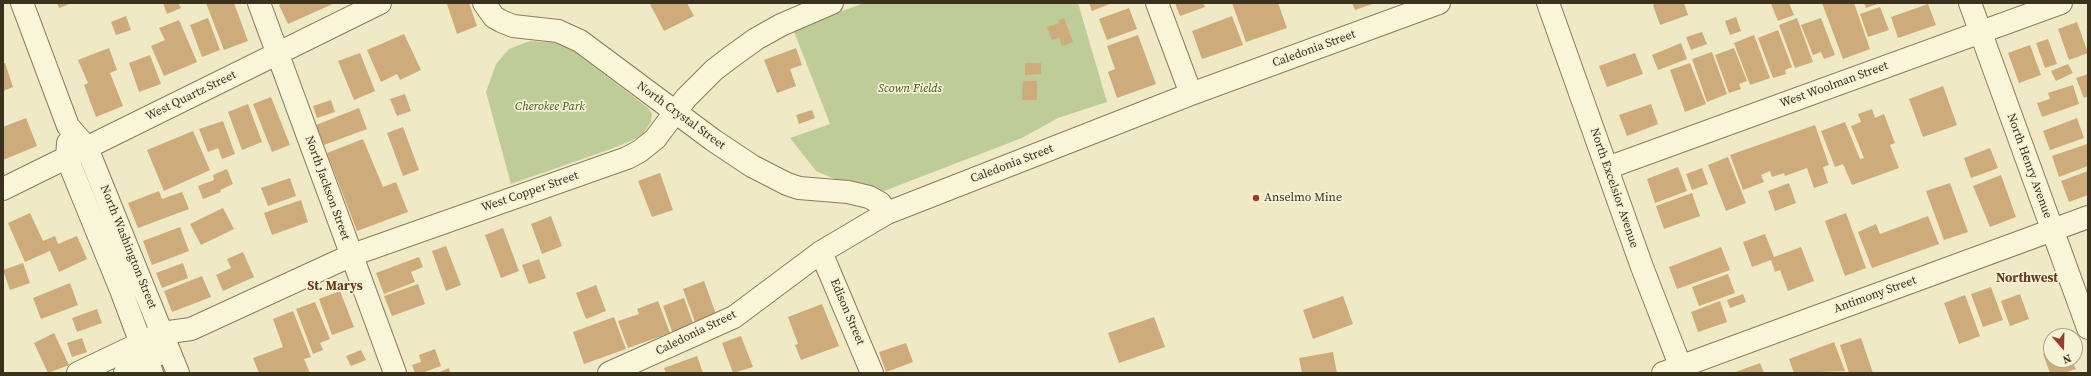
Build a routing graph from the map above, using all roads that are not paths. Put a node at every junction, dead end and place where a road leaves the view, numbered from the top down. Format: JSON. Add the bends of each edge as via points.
{"nodes":[{"id":1,"x":22,"y":3,"type":"edge"},
{"id":2,"x":260,"y":3,"type":"edge"},
{"id":3,"x":380,"y":3,"type":"edge"},
{"id":4,"x":484,"y":3,"type":"edge"},
{"id":5,"x":832,"y":3,"type":"edge"},
{"id":6,"x":1157,"y":3,"type":"edge"},
{"id":7,"x":1439,"y":3,"type":"edge"},
{"id":8,"x":1548,"y":3,"type":"edge"},
{"id":9,"x":1970,"y":3,"type":"edge"},
{"id":10,"x":2061,"y":3,"type":"edge"},
{"id":11,"x":1980,"y":32,"type":"junction"},
{"id":12,"x":277,"y":54,"type":"junction"},
{"id":13,"x":1191,"y":94,"type":"junction"},
{"id":14,"x":674,"y":113,"type":"junction"},
{"id":15,"x":68,"y":126,"type":"junction"},
{"id":16,"x":88,"y":148,"type":"junction"},
{"id":17,"x":67,"y":158,"type":"junction"},
{"id":18,"x":1607,"y":168,"type":"junction"},
{"id":19,"x":3,"y":189,"type":"edge"},
{"id":20,"x":887,"y":212,"type":"junction"},
{"id":21,"x":2088,"y":217,"type":"edge"},
{"id":22,"x":2052,"y":230,"type":"junction"},
{"id":23,"x":821,"y":252,"type":"junction"},
{"id":24,"x":352,"y":255,"type":"junction"},
{"id":25,"x":2088,"y":328,"type":"edge"},
{"id":26,"x":166,"y":342,"type":"junction"},
{"id":27,"x":146,"y":358,"type":"edge"},
{"id":28,"x":643,"y":366,"type":"edge"},
{"id":29,"x":1675,"y":371,"type":"edge"},
{"id":30,"x":78,"y":373,"type":"edge"},
{"id":31,"x":125,"y":373,"type":"edge"},
{"id":32,"x":178,"y":373,"type":"edge"},
{"id":33,"x":395,"y":373,"type":"edge"},
{"id":34,"x":609,"y":373,"type":"edge"},
{"id":35,"x":872,"y":373,"type":"edge"}],
"edges":[{"from":1,"to":15,"type":"street","name":"North Washington Street"},
{"from":2,"to":12,"type":"street","name":"North Jackson Street"},
{"from":3,"to":12,"type":"street","name":"West Quartz Street"},
{"from":4,"to":14,"type":"street","name":"North Crystal Street","via":[[494,17],[513,26],[558,31],[580,41]]},
{"from":5,"to":14,"type":"street","name":"West Copper Street","via":[[756,39],[714,70]]},
{"from":6,"to":13,"type":"street"},
{"from":7,"to":13,"type":"street","name":"Caledonia Street"},
{"from":8,"to":18,"type":"street","name":"North Excelsior Avenue"},
{"from":9,"to":11,"type":"street","name":"North Henry Avenue"},
{"from":10,"to":11,"type":"street","name":"West Woolman Street"},
{"from":11,"to":18,"type":"street","name":"West Woolman Street"},
{"from":11,"to":22,"type":"street","name":"North Henry Avenue"},
{"from":12,"to":16,"type":"street","name":"West Quartz Street"},
{"from":12,"to":24,"type":"street","name":"North Jackson Street"},
{"from":13,"to":20,"type":"street","name":"Caledonia Street"},
{"from":14,"to":20,"type":"street","name":"North Crystal Street","via":[[752,166],[787,184],[799,188],[848,192],[869,197],[880,203]]},
{"from":14,"to":24,"type":"street","name":"West Copper Street","via":[[656,139],[627,158]]},
{"from":15,"to":16,"type":"street","name":"North Washington Street"},
{"from":15,"to":17,"type":"street","name":"North Washington Street"},
{"from":16,"to":17,"type":"street","name":"West Quartz Street"},
{"from":16,"to":26,"type":"street","name":"North Washington Street"},
{"from":17,"to":19,"type":"street","name":"West Quartz Street"},
{"from":17,"to":27,"type":"street","name":"North Washington Street"},
{"from":18,"to":29,"type":"street","name":"North Excelsior Avenue"},
{"from":20,"to":23,"type":"street","name":"Caledonia Street"},
{"from":21,"to":22,"type":"street","name":"Antimony Street"},
{"from":22,"to":25,"type":"street","name":"North Henry Avenue"},
{"from":22,"to":29,"type":"street","name":"Antimony Street"},
{"from":23,"to":28,"type":"street","name":"Caledonia Street","via":[[734,317]]},
{"from":23,"to":35,"type":"street","name":"Edison Street"},
{"from":24,"to":26,"type":"street","name":"West Copper Street"},
{"from":24,"to":33,"type":"street","name":"North Jackson Street"},
{"from":26,"to":27,"type":"street","name":"West Copper Street"},
{"from":26,"to":32,"type":"street","name":"North Washington Street"},
{"from":27,"to":30,"type":"street","name":"West Copper Street"},
{"from":27,"to":31,"type":"street","name":"West Copper Street"},
{"from":28,"to":34,"type":"street","name":"Caledonia Street"}]}
